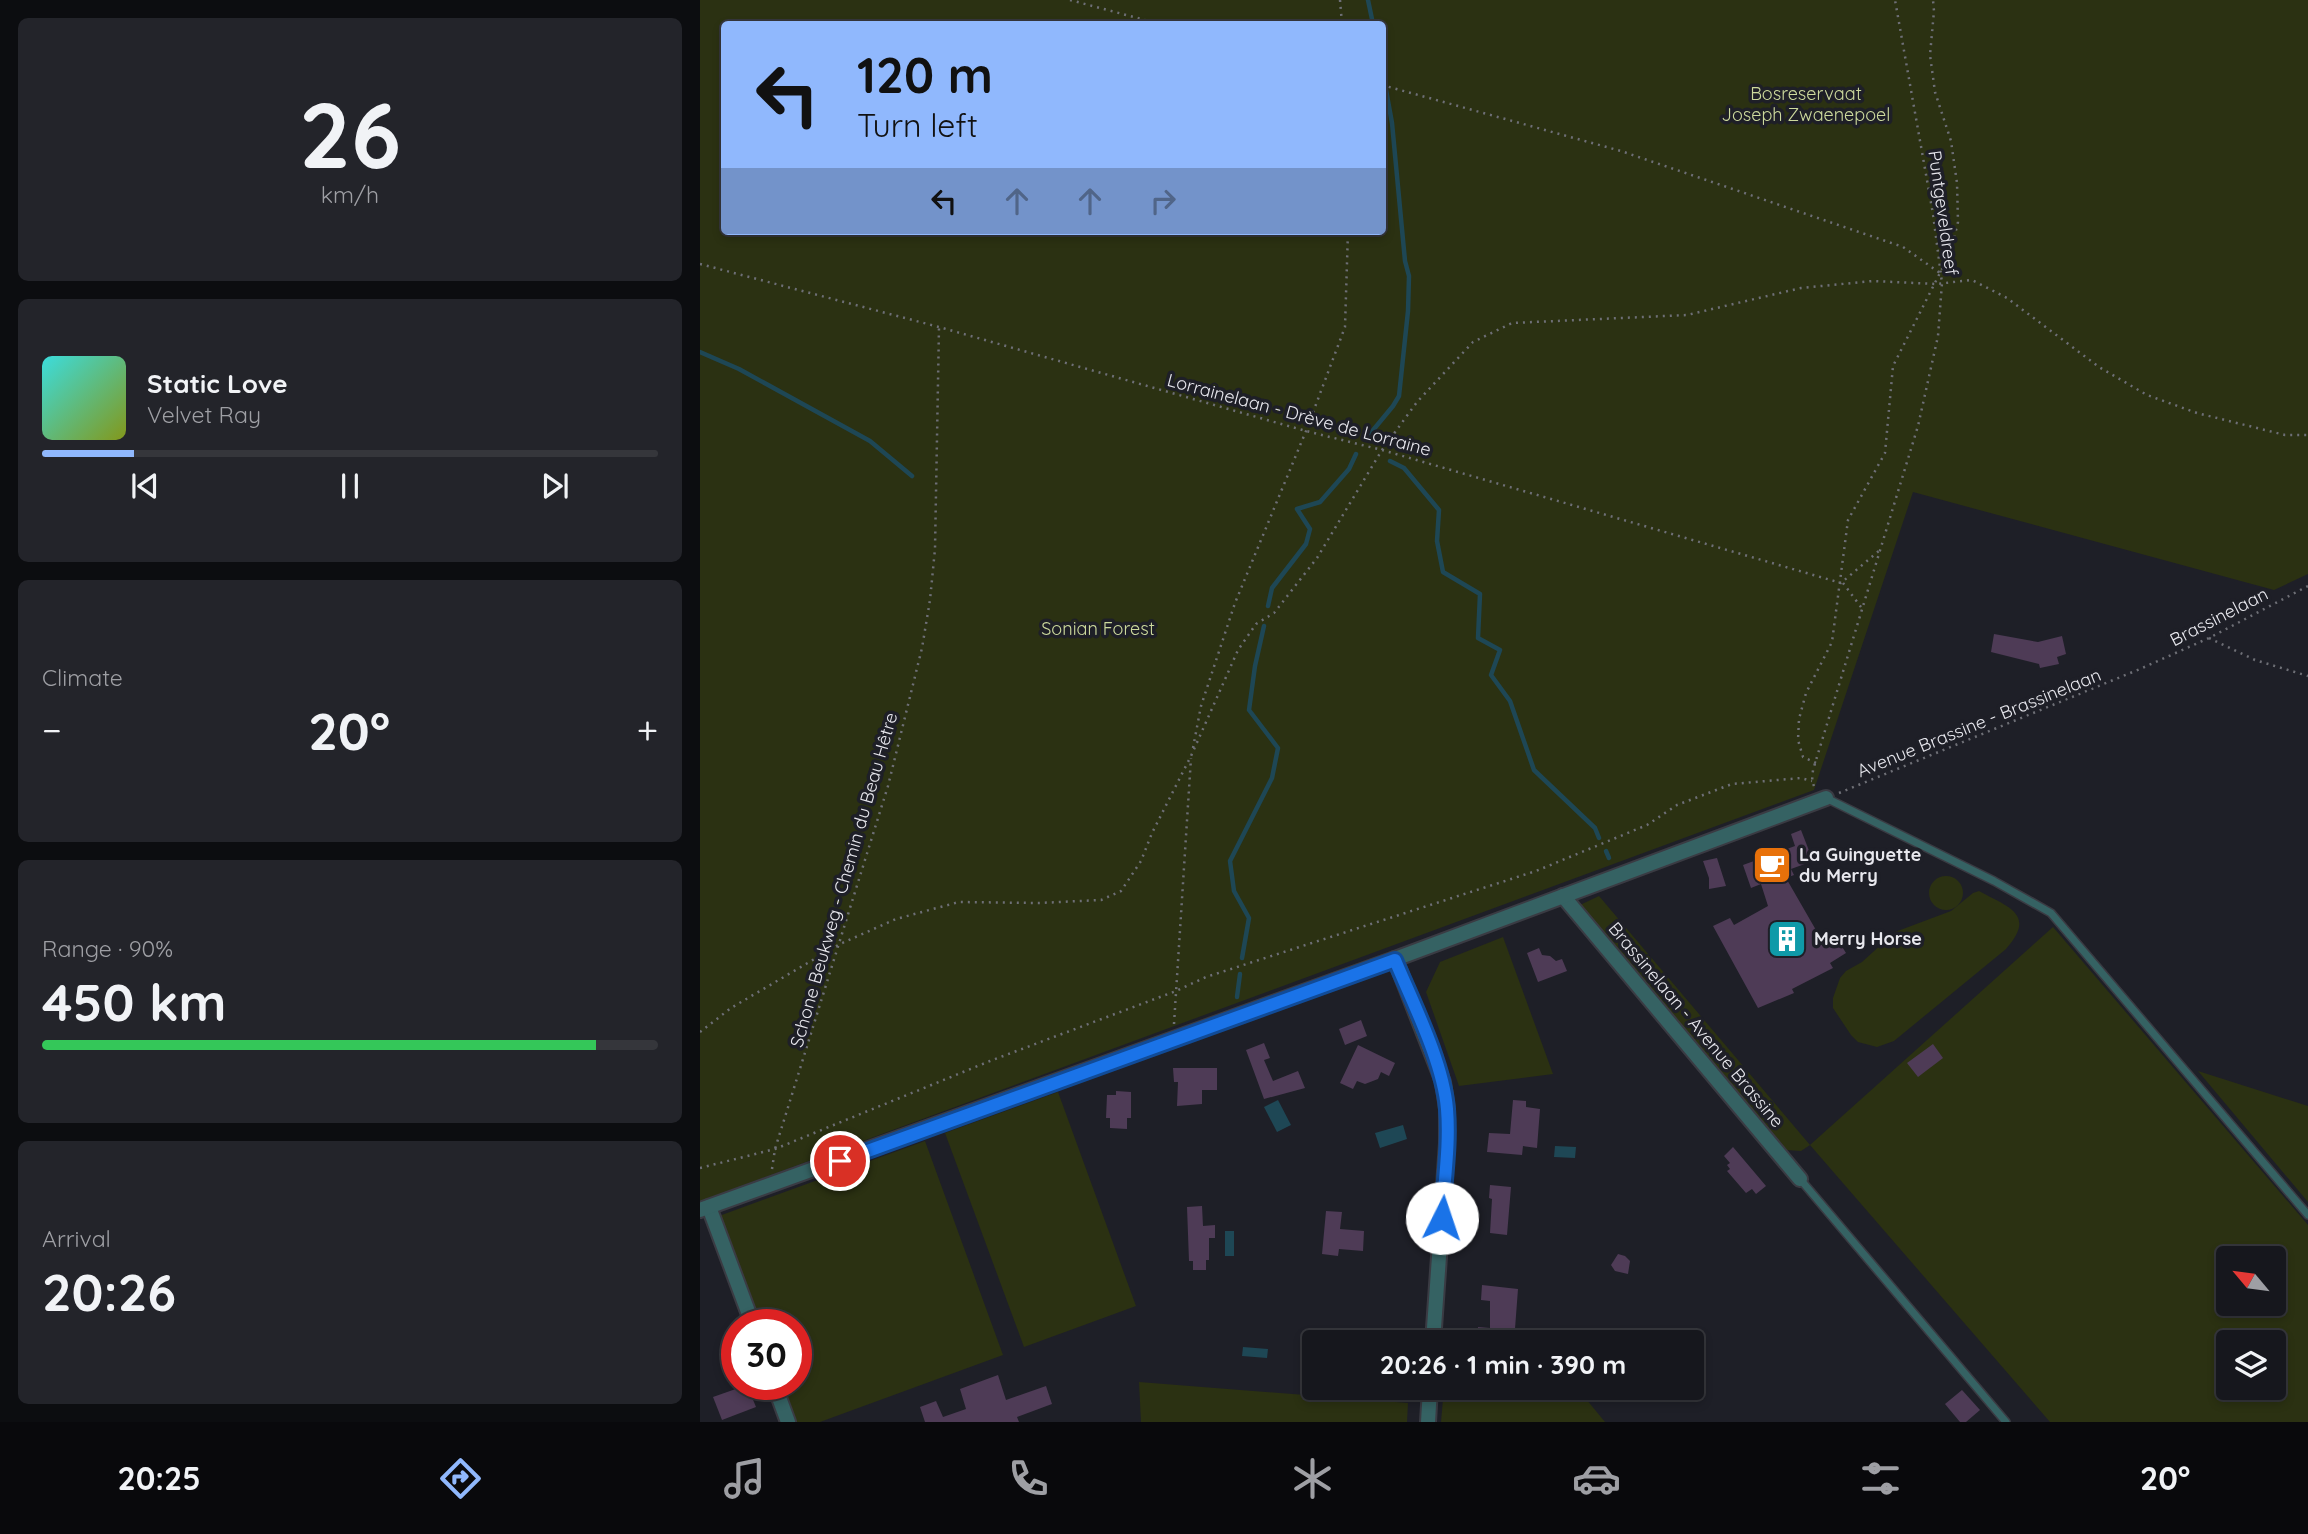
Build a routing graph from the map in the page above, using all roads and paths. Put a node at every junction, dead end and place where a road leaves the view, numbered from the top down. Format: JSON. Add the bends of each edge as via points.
{"nodes":[{"id":1,"x":1070,"y":0,"type":"edge"},
{"id":2,"x":1340,"y":0,"type":"edge"},
{"id":3,"x":1895,"y":0,"type":"edge"},
{"id":4,"x":1933,"y":0,"type":"edge"},
{"id":5,"x":1149,"y":21,"type":"edge"},
{"id":6,"x":1342,"y":21,"type":"edge"},
{"id":7,"x":1386,"y":86,"type":"edge"},
{"id":8,"x":1348,"y":235,"type":"edge"},
{"id":9,"x":700,"y":264,"type":"edge"},
{"id":10,"x":1940,"y":273,"type":"junction"},
{"id":11,"x":1942,"y":283,"type":"junction"},
{"id":12,"x":1936,"y":284,"type":"junction"},
{"id":13,"x":939,"y":327,"type":"junction"},
{"id":14,"x":1306,"y":431,"type":"junction"},
{"id":15,"x":2308,"y":435,"type":"edge"},
{"id":16,"x":1382,"y":450,"type":"junction"},
{"id":17,"x":1880,"y":550,"type":"junction"},
{"id":18,"x":1842,"y":583,"type":"junction"},
{"id":19,"x":2308,"y":586,"type":"edge"},
{"id":20,"x":1861,"y":607,"type":"junction"},
{"id":21,"x":2209,"y":638,"type":"junction"},
{"id":22,"x":2140,"y":669,"type":"joint"},
{"id":23,"x":2308,"y":676,"type":"edge"},
{"id":24,"x":1191,"y":755,"type":"junction"},
{"id":25,"x":1815,"y":762,"type":"junction"},
{"id":26,"x":1812,"y":781,"type":"junction"},
{"id":27,"x":1826,"y":798,"type":"junction"},
{"id":28,"x":1563,"y":896,"type":"junction"},
{"id":29,"x":840,"y":944,"type":"junction"},
{"id":30,"x":1395,"y":960,"type":"junction"},
{"id":31,"x":1176,"y":991,"type":"junction"},
{"id":32,"x":700,"y":1032,"type":"edge"},
{"id":33,"x":1175,"y":1038,"type":"junction"},
{"id":34,"x":775,"y":1149,"type":"junction"},
{"id":35,"x":700,"y":1168,"type":"edge"},
{"id":36,"x":1800,"y":1179,"type":"joint"},
{"id":37,"x":772,"y":1185,"type":"junction"},
{"id":38,"x":705,"y":1209,"type":"edge"},
{"id":39,"x":2308,"y":1215,"type":"edge"},
{"id":40,"x":746,"y":1309,"type":"edge"},
{"id":41,"x":1434,"y":1330,"type":"edge"},
{"id":42,"x":780,"y":1400,"type":"edge"},
{"id":43,"x":1429,"y":1400,"type":"edge"},
{"id":44,"x":788,"y":1422,"type":"edge"},
{"id":45,"x":1428,"y":1422,"type":"edge"},
{"id":46,"x":2006,"y":1422,"type":"edge"}],
"edges":[{"from":1,"to":5,"type":"path"},
{"from":2,"to":6,"type":"path"},
{"from":3,"to":10,"type":"path","name":"Puntgeveldreef"},
{"from":4,"to":10,"type":"path","via":[[1930,55],[1957,183],[1958,222]]},
{"from":7,"to":10,"type":"path","via":[[1621,151],[1903,247]]},
{"from":8,"to":14,"type":"path","via":[[1345,327]]},
{"from":9,"to":13,"type":"path","name":"Lorrainelaan - Drève de Lorraine"},
{"from":10,"to":11,"type":"path","name":"Puntgeveldreef"},
{"from":10,"to":12,"type":"path"},
{"from":11,"to":12,"type":"path"},
{"from":11,"to":15,"type":"path","via":[[1972,280],[2007,298],[2099,367],[2147,395],[2285,435]]},
{"from":11,"to":17,"type":"path","name":"Puntgeveldreef","via":[[1938,336],[1919,426]]},
{"from":12,"to":16,"type":"path","via":[[1849,283],[1790,290],[1687,315],[1512,323],[1473,342],[1417,402]]},
{"from":12,"to":18,"type":"path","via":[[1893,366],[1885,453],[1848,520]]},
{"from":13,"to":14,"type":"path","name":"Lorrainelaan - Drève de Lorraine"},
{"from":13,"to":29,"type":"path","name":"Schone Beukweg - Chemin du Beau Hêtre","via":[[930,600],[888,786]]},
{"from":14,"to":16,"type":"path","name":"Lorrainelaan - Drève de Lorraine"},
{"from":14,"to":24,"type":"path","via":[[1235,603],[1201,706]]},
{"from":16,"to":18,"type":"path","name":"Lorrainelaan - Drève de Lorraine"},
{"from":16,"to":24,"type":"path","via":[[1317,558],[1238,650]]},
{"from":17,"to":18,"type":"path"},
{"from":17,"to":20,"type":"path","name":"Puntgeveldreef"},
{"from":18,"to":20,"type":"path"},
{"from":18,"to":25,"type":"path","via":[[1836,597],[1832,642],[1806,693],[1800,719],[1798,740],[1803,757]]},
{"from":19,"to":21,"type":"path","name":"Brassinelaan"},
{"from":20,"to":25,"type":"path","name":"Puntgeveldreef"},
{"from":21,"to":22,"type":"path","name":"Brassinelaan"},
{"from":21,"to":23,"type":"path","via":[[2255,660]]},
{"from":22,"to":27,"type":"path","name":"Avenue Brassine - Brassinelaan"},
{"from":24,"to":29,"type":"path","via":[[1141,861],[1121,891],[1101,900],[959,902],[896,919]]},
{"from":24,"to":31,"type":"path"},
{"from":25,"to":26,"type":"path","name":"Puntgeveldreef"},
{"from":26,"to":27,"type":"path"},
{"from":26,"to":31,"type":"path","via":[[1732,784],[1536,871],[1206,976]]},
{"from":27,"to":28,"type":"street"},
{"from":27,"to":39,"type":"lane","via":[[2051,913]]},
{"from":28,"to":30,"type":"street"},
{"from":28,"to":36,"type":"street","name":"Brassinelaan - Avenue Brassine"},
{"from":29,"to":32,"type":"path","via":[[731,1008]]},
{"from":29,"to":34,"type":"path","name":"Schone Beukweg - Chemin du Beau Hêtre"},
{"from":30,"to":33,"type":"street"},
{"from":30,"to":41,"type":"street","via":[[1443,1082],[1447,1109]]},
{"from":31,"to":33,"type":"path"},
{"from":31,"to":34,"type":"path"},
{"from":33,"to":37,"type":"street"},
{"from":34,"to":35,"type":"path"},
{"from":34,"to":37,"type":"path","name":"Schone Beukweg - Chemin du Beau Hêtre"},
{"from":36,"to":46,"type":"lane"},
{"from":37,"to":38,"type":"street"},
{"from":38,"to":40,"type":"street"},
{"from":42,"to":44,"type":"street"},
{"from":43,"to":45,"type":"street"}]}
